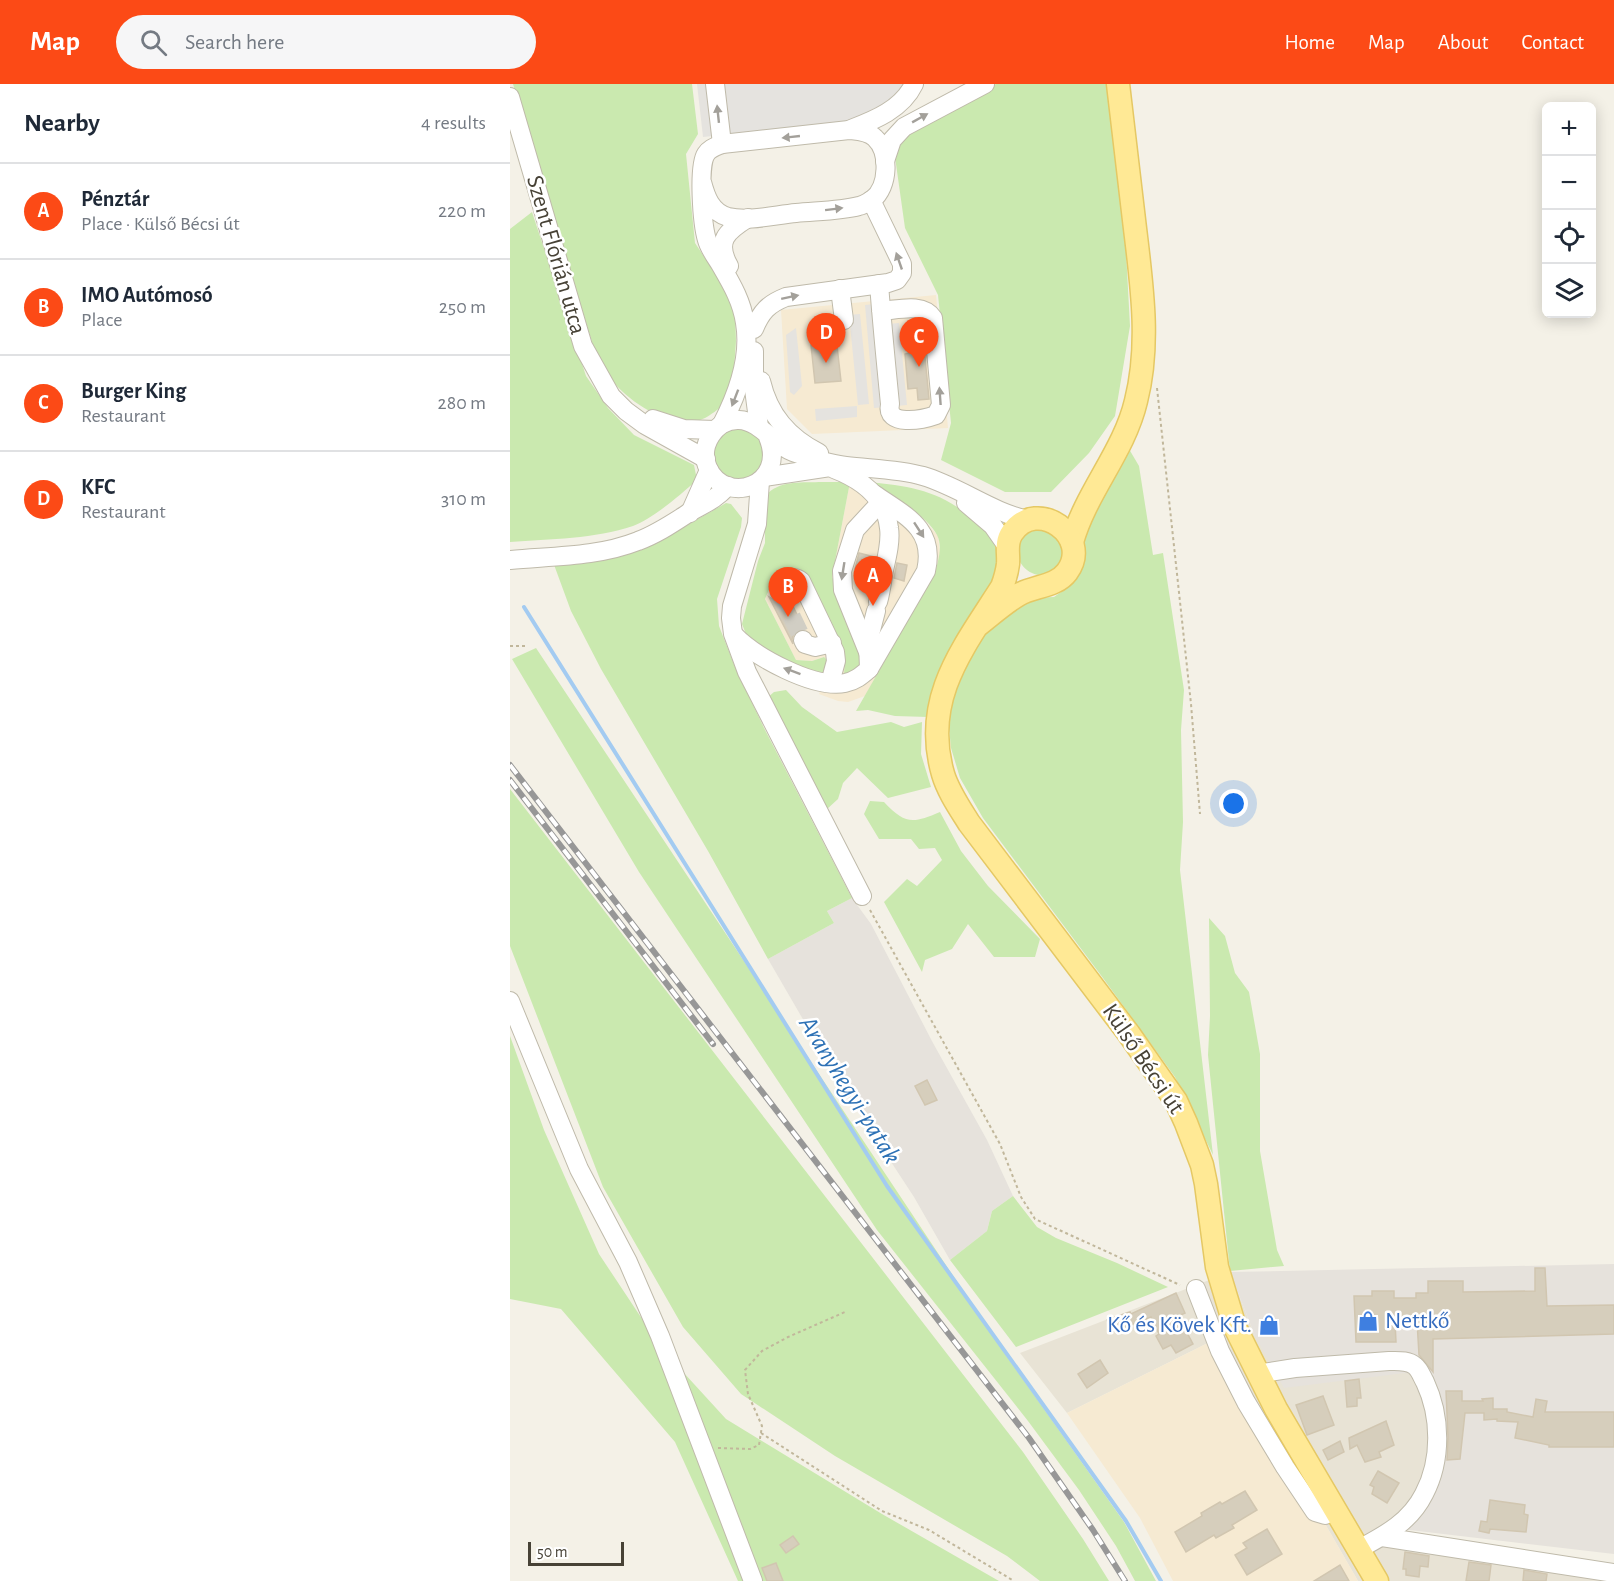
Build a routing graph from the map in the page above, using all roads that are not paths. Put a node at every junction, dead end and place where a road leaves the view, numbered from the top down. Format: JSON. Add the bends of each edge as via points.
{"nodes":[{"id":1,"x":715,"y":84,"type":"edge"},
{"id":2,"x":914,"y":84,"type":"edge"},
{"id":3,"x":953,"y":84,"type":"edge"},
{"id":4,"x":1118,"y":84,"type":"edge"},
{"id":5,"x":979,"y":86,"type":"edge"},
{"id":6,"x":510,"y":97,"type":"edge"},
{"id":7,"x":875,"y":129,"type":"junction"},
{"id":8,"x":722,"y":144,"type":"junction"},
{"id":9,"x":885,"y":161,"type":"junction"},
{"id":10,"x":702,"y":182,"type":"junction"},
{"id":11,"x":871,"y":200,"type":"junction"},
{"id":12,"x":748,"y":218,"type":"junction"},
{"id":13,"x":879,"y":284,"type":"junction"},
{"id":14,"x":840,"y":290,"type":"junction"},
{"id":15,"x":881,"y":311,"type":"junction"},
{"id":16,"x":844,"y":320,"type":"dead end"},
{"id":17,"x":754,"y":328,"type":"junction"},
{"id":18,"x":754,"y":353,"type":"junction"},
{"id":19,"x":598,"y":375,"type":"junction"},
{"id":20,"x":718,"y":427,"type":"junction"},
{"id":21,"x":763,"y":432,"type":"junction"},
{"id":22,"x":1110,"y":461,"type":"junction"},
{"id":23,"x":707,"y":465,"type":"junction"},
{"id":24,"x":837,"y":466,"type":"junction"},
{"id":25,"x":762,"y":479,"type":"junction"},
{"id":26,"x":946,"y":486,"type":"junction"},
{"id":27,"x":733,"y":487,"type":"junction"},
{"id":28,"x":877,"y":499,"type":"junction"},
{"id":29,"x":690,"y":513,"type":"junction"},
{"id":30,"x":1038,"y":520,"type":"junction"},
{"id":31,"x":757,"y":524,"type":"junction"},
{"id":32,"x":1072,"y":542,"type":"junction"},
{"id":33,"x":1008,"y":554,"type":"junction"},
{"id":34,"x":510,"y":560,"type":"edge"},
{"id":35,"x":1043,"y":585,"type":"junction"},
{"id":36,"x":780,"y":592,"type":"dead end"},
{"id":37,"x":977,"y":626,"type":"junction"},
{"id":38,"x":733,"y":634,"type":"junction"},
{"id":39,"x":802,"y":640,"type":"dead end"},
{"id":40,"x":831,"y":643,"type":"junction"},
{"id":41,"x":869,"y":662,"type":"junction"},
{"id":42,"x":830,"y":683,"type":"junction"},
{"id":43,"x":862,"y":896,"type":"road end"},
{"id":44,"x":510,"y":1001,"type":"edge"},
{"id":45,"x":1196,"y":1289,"type":"road end"},
{"id":46,"x":1257,"y":1374,"type":"junction"},
{"id":47,"x":1335,"y":1510,"type":"junction"},
{"id":48,"x":1382,"y":1537,"type":"junction"},
{"id":49,"x":1359,"y":1549,"type":"junction"},
{"id":50,"x":1614,"y":1573,"type":"edge"},
{"id":51,"x":753,"y":1581,"type":"edge"},
{"id":52,"x":1377,"y":1581,"type":"edge"}],
"edges":[{"from":8,"to":1,"type":"street","one_way":true},
{"from":2,"to":7,"type":"street"},
{"from":3,"to":5,"type":"street"},
{"from":4,"to":22,"type":"main road","via":[[1144,331],[1143,369],[1136,404]]},
{"from":9,"to":5,"type":"street","one_way":true,"via":[[897,133]]},
{"from":6,"to":19,"type":"street","name":"Szent Flórián utca","via":[[572,315]]},
{"from":7,"to":8,"type":"street","one_way":true,"via":[[869,133],[849,130]]},
{"from":7,"to":9,"type":"street"},
{"from":8,"to":10,"type":"street","via":[[705,155]]},
{"from":9,"to":11,"type":"street","via":[[882,186]]},
{"from":10,"to":12,"type":"street","via":[[712,207],[728,217]]},
{"from":10,"to":20,"type":"street","one_way":true,"via":[[706,240],[741,304],[746,325],[740,385]]},
{"from":12,"to":11,"type":"street","one_way":true,"via":[[859,206]]},
{"from":13,"to":11,"type":"street","one_way":true,"via":[[897,280],[902,264]]},
{"from":12,"to":17,"type":"street","via":[[732,228],[725,238],[723,252],[748,302]]},
{"from":13,"to":14,"type":"street"},
{"from":13,"to":15,"type":"street"},
{"from":14,"to":16,"type":"street"},
{"from":17,"to":14,"type":"street","one_way":true,"via":[[761,313],[772,303],[786,297]]},
{"from":15,"to":15,"type":"street","one_way":true,"via":[[888,411],[901,420],[933,416],[941,405],[933,318],[920,308]]},
{"from":17,"to":18,"type":"street"},
{"from":18,"to":21,"type":"street","via":[[754,389]]},
{"from":18,"to":24,"type":"street","via":[[769,405],[784,429]]},
{"from":19,"to":20,"type":"street","name":"Szent Flórián utca","via":[[634,407],[657,421],[684,429]]},
{"from":19,"to":23,"type":"street","name":"Szent Flórián utca","via":[[626,411]]},
{"from":20,"to":21,"type":"street","via":[[739,420],[750,422]]},
{"from":20,"to":23,"type":"street","via":[[705,449]]},
{"from":21,"to":24,"type":"street","via":[[792,452]]},
{"from":21,"to":25,"type":"street","via":[[772,447],[772,457]]},
{"from":22,"to":30,"type":"main road","via":[[1076,500]]},
{"from":22,"to":32,"type":"main road","via":[[1077,523]]},
{"from":23,"to":27,"type":"street","via":[[717,480]]},
{"from":23,"to":29,"type":"street"},
{"from":24,"to":25,"type":"street"},
{"from":24,"to":26,"type":"street","via":[[903,471]]},
{"from":24,"to":28,"type":"street","via":[[866,486]]},
{"from":25,"to":27,"type":"street","via":[[748,487]]},
{"from":25,"to":31,"type":"street"},
{"from":26,"to":30,"type":"street","via":[[1012,516]]},
{"from":26,"to":33,"type":"street","via":[[993,526]]},
{"from":27,"to":29,"type":"street"},
{"from":27,"to":31,"type":"street","via":[[752,510]]},
{"from":28,"to":41,"type":"street","via":[[890,527],[868,642]]},
{"from":28,"to":41,"type":"street","one_way":true,"via":[[855,530],[842,571],[843,590]]},
{"from":28,"to":41,"type":"street","one_way":true,"via":[[916,524],[929,557],[926,571]]},
{"from":29,"to":34,"type":"street","via":[[668,528],[620,547]]},
{"from":30,"to":32,"type":"main road","via":[[1063,527]]},
{"from":30,"to":33,"type":"main road","via":[[1017,528],[1009,539]]},
{"from":31,"to":38,"type":"street","via":[[732,606]]},
{"from":32,"to":35,"type":"main road","via":[[1068,571]]},
{"from":33,"to":35,"type":"main road","via":[[1013,572],[1032,584]]},
{"from":33,"to":37,"type":"main road","name":"Külső Bécsi út","via":[[1002,587]]},
{"from":35,"to":37,"type":"main road","via":[[1016,596]]},
{"from":36,"to":40,"type":"street","via":[[780,584],[792,578],[801,581]]},
{"from":37,"to":46,"type":"main road","name":"Külső Bécsi út","via":[[948,679],[938,710],[936,730],[943,775],[969,823],[1176,1101],[1202,1165],[1221,1285]]},
{"from":42,"to":38,"type":"street","one_way":true,"via":[[773,664]]},
{"from":38,"to":43,"type":"street","via":[[747,672]]},
{"from":39,"to":40,"type":"street","via":[[815,647]]},
{"from":40,"to":42,"type":"street","via":[[836,661]]},
{"from":41,"to":42,"type":"street","via":[[857,680]]},
{"from":44,"to":51,"type":"street","via":[[579,1168],[628,1262],[660,1336]]},
{"from":45,"to":47,"type":"street","via":[[1220,1351],[1285,1467],[1315,1512],[1324,1515]]},
{"from":46,"to":47,"type":"main road","name":"Külső Bécsi út"},
{"from":46,"to":48,"type":"street","via":[[1389,1361],[1404,1361],[1420,1371],[1437,1427],[1433,1474],[1424,1495],[1402,1524]]},
{"from":47,"to":49,"type":"main road","name":"Külső Bécsi út"},
{"from":48,"to":49,"type":"street"},
{"from":48,"to":50,"type":"street"},
{"from":49,"to":52,"type":"main road","name":"Külső Bécsi út"}]}
